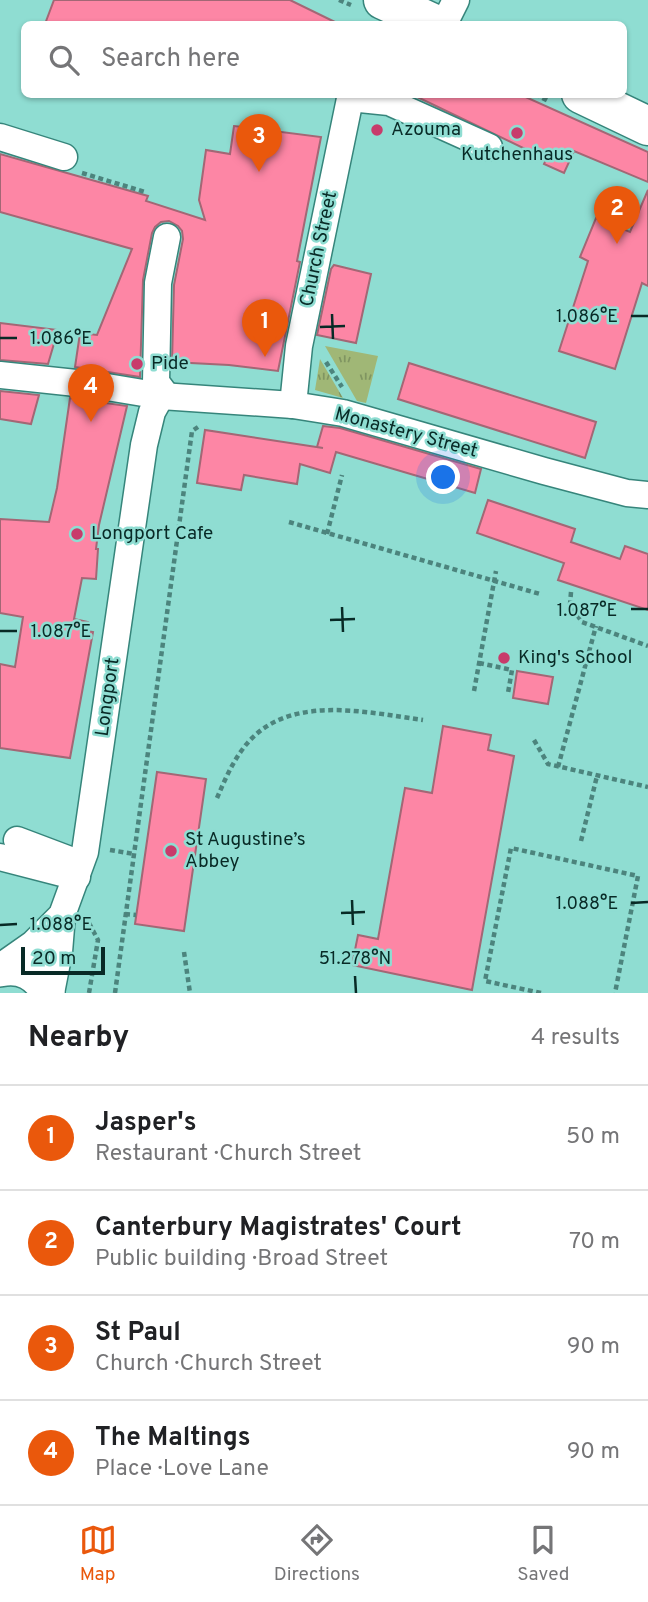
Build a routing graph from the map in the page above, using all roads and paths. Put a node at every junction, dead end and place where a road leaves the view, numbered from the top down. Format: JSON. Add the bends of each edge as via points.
{"nodes":[{"id":1,"x":383,"y":0,"type":"edge"},
{"id":2,"x":456,"y":0,"type":"edge"},
{"id":3,"x":428,"y":21,"type":"edge"},
{"id":4,"x":446,"y":21,"type":"edge"},
{"id":5,"x":351,"y":98,"type":"edge"},
{"id":6,"x":364,"y":98,"type":"edge"},
{"id":7,"x":589,"y":98,"type":"edge"},
{"id":8,"x":648,"y":126,"type":"edge"},
{"id":9,"x":0,"y":137,"type":"edge"},
{"id":10,"x":489,"y":147,"type":"dead end"},
{"id":11,"x":64,"y":157,"type":"joint"},
{"id":12,"x":145,"y":192,"type":"dead end"},
{"id":13,"x":166,"y":237,"type":"dead end"},
{"id":14,"x":299,"y":346,"type":"junction"},
{"id":15,"x":0,"y":374,"type":"edge"},
{"id":16,"x":163,"y":395,"type":"junction"},
{"id":17,"x":293,"y":405,"type":"junction"},
{"id":18,"x":343,"y":413,"type":"junction"},
{"id":19,"x":206,"y":422,"type":"dead end"},
{"id":20,"x":342,"y":475,"type":"dead end"},
{"id":21,"x":648,"y":495,"type":"edge"},
{"id":22,"x":289,"y":522,"type":"dead end"},
{"id":23,"x":327,"y":534,"type":"junction"},
{"id":24,"x":496,"y":571,"type":"dead end"},
{"id":25,"x":494,"y":580,"type":"junction"},
{"id":26,"x":571,"y":592,"type":"dead end"},
{"id":27,"x":540,"y":594,"type":"dead end"},
{"id":28,"x":596,"y":626,"type":"junction"},
{"id":29,"x":648,"y":646,"type":"edge"},
{"id":30,"x":479,"y":663,"type":"junction"},
{"id":31,"x":474,"y":691,"type":"dead end"},
{"id":32,"x":508,"y":694,"type":"dead end"},
{"id":33,"x":423,"y":720,"type":"dead end"},
{"id":34,"x":534,"y":740,"type":"dead end"},
{"id":35,"x":558,"y":767,"type":"junction"},
{"id":36,"x":597,"y":776,"type":"junction"},
{"id":37,"x":648,"y":787,"type":"edge"},
{"id":38,"x":217,"y":798,"type":"dead end"},
{"id":39,"x":581,"y":841,"type":"dead end"},
{"id":40,"x":9,"y":848,"type":"edge"},
{"id":41,"x":79,"y":871,"type":"junction"},
{"id":42,"x":125,"y":914,"type":"junction"},
{"id":43,"x":62,"y":915,"type":"junction"},
{"id":44,"x":136,"y":915,"type":"dead end"},
{"id":45,"x":184,"y":952,"type":"dead end"},
{"id":46,"x":0,"y":969,"type":"edge"},
{"id":47,"x":49,"y":993,"type":"edge"},
{"id":48,"x":114,"y":993,"type":"edge"},
{"id":49,"x":190,"y":993,"type":"edge"},
{"id":50,"x":541,"y":993,"type":"edge"},
{"id":51,"x":615,"y":993,"type":"edge"}],
"edges":[{"from":1,"to":3,"type":"highway"},
{"from":2,"to":4,"type":"street"},
{"from":5,"to":14,"type":"street","name":"Church Street"},
{"from":6,"to":10,"type":"street","via":[[389,102]]},
{"from":7,"to":8,"type":"highway"},
{"from":9,"to":11,"type":"street"},
{"from":11,"to":12,"type":"path","via":[[60,167]]},
{"from":13,"to":16,"type":"street","via":[[158,283],[156,382]]},
{"from":14,"to":17,"type":"street","name":"Church Street"},
{"from":14,"to":18,"type":"path","via":[[321,354],[348,397]]},
{"from":15,"to":16,"type":"street","name":"Monastery Street"},
{"from":16,"to":17,"type":"street","name":"Monastery Street"},
{"from":16,"to":41,"type":"street","name":"Longport","via":[[152,412],[142,454],[89,834]]},
{"from":17,"to":18,"type":"street","name":"Monastery Street"},
{"from":18,"to":21,"type":"street","name":"Monastery Street","via":[[544,471]]},
{"from":19,"to":42,"type":"path","via":[[192,431]]},
{"from":20,"to":23,"type":"path"},
{"from":22,"to":23,"type":"path"},
{"from":23,"to":25,"type":"path"},
{"from":24,"to":25,"type":"path"},
{"from":25,"to":27,"type":"path"},
{"from":25,"to":30,"type":"path"},
{"from":26,"to":28,"type":"path","via":[[570,605],[582,622]]},
{"from":28,"to":29,"type":"path"},
{"from":28,"to":35,"type":"path"},
{"from":30,"to":31,"type":"path"},
{"from":30,"to":32,"type":"path","via":[[512,670]]},
{"from":33,"to":38,"type":"path","via":[[339,710],[283,719],[242,749]]},
{"from":34,"to":35,"type":"path","via":[[548,764]]},
{"from":35,"to":36,"type":"path"},
{"from":36,"to":37,"type":"path"},
{"from":36,"to":39,"type":"path"},
{"from":40,"to":41,"type":"street"},
{"from":41,"to":43,"type":"street","name":"Longport"},
{"from":42,"to":44,"type":"path"},
{"from":42,"to":48,"type":"path"},
{"from":43,"to":46,"type":"street","name":"Longport"},
{"from":43,"to":47,"type":"street","name":"Longport"},
{"from":45,"to":49,"type":"path"},
{"from":46,"to":47,"type":"main road","name":"Longport","via":[[23,970],[39,979]]},
{"from":50,"to":51,"type":"path","via":[[485,981],[511,848],[638,876]]}]}
